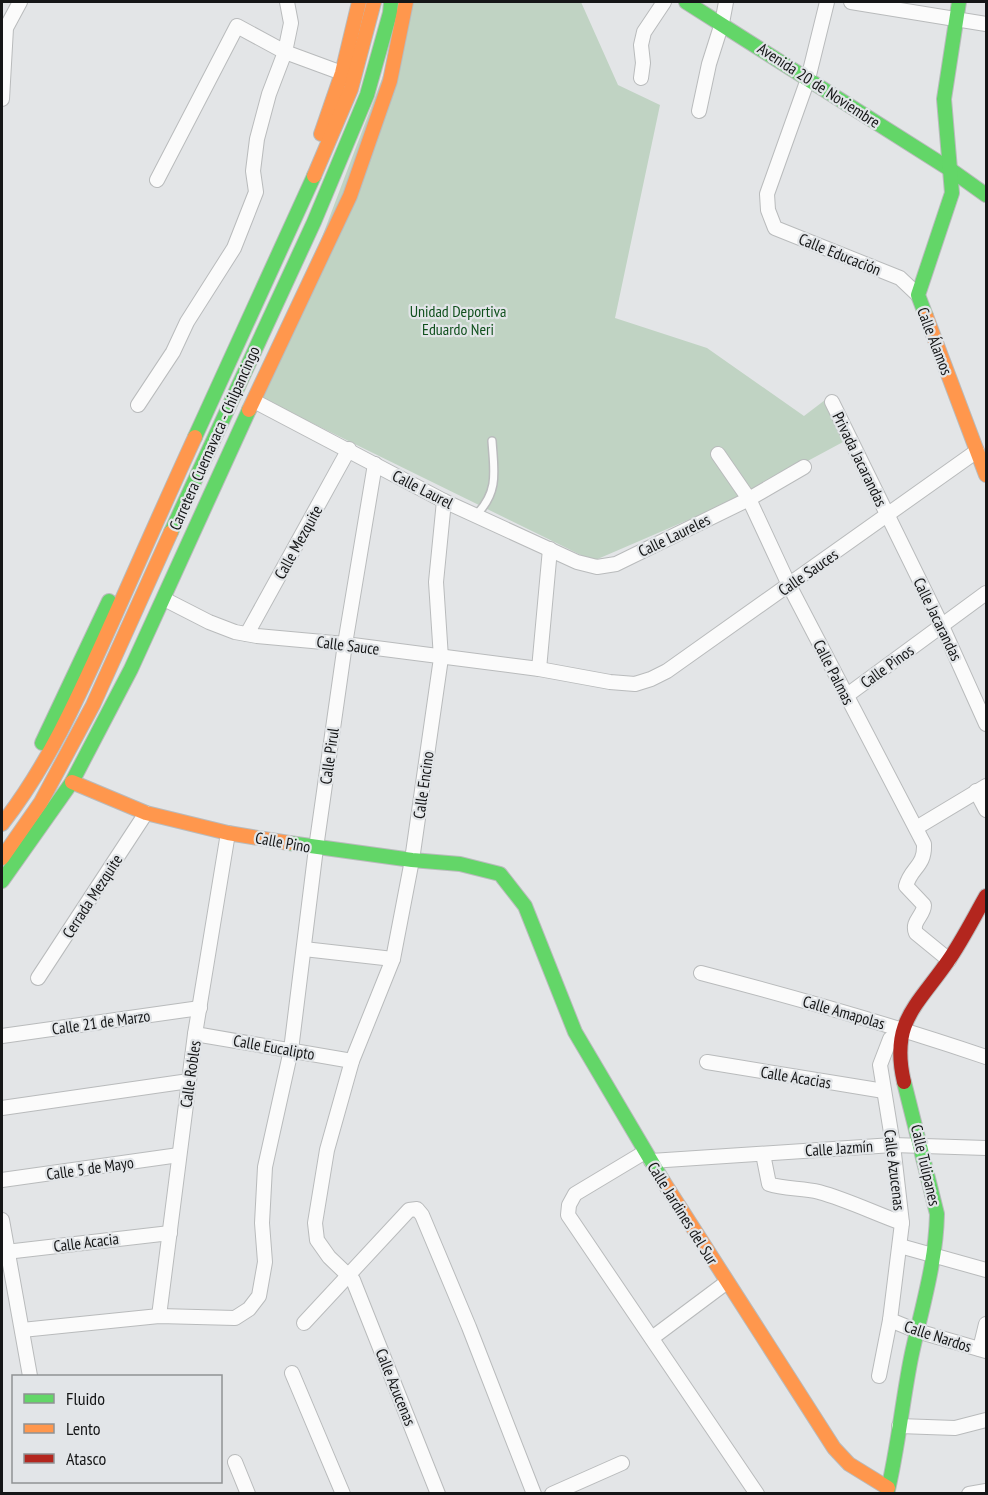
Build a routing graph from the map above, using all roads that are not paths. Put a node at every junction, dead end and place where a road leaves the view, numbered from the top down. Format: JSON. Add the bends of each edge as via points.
{"nodes":[{"id":1,"x":20,"y":2,"type":"edge"},
{"id":2,"x":287,"y":2,"type":"edge"},
{"id":3,"x":359,"y":2,"type":"edge"},
{"id":4,"x":374,"y":2,"type":"edge"},
{"id":5,"x":391,"y":2,"type":"edge"},
{"id":6,"x":406,"y":2,"type":"edge"},
{"id":7,"x":664,"y":2,"type":"edge"},
{"id":8,"x":686,"y":2,"type":"edge"},
{"id":9,"x":726,"y":2,"type":"edge"},
{"id":10,"x":827,"y":2,"type":"edge"},
{"id":11,"x":851,"y":2,"type":"edge"},
{"id":12,"x":959,"y":2,"type":"edge"},
{"id":13,"x":955,"y":18,"type":"junction"},
{"id":14,"x":722,"y":23,"type":"junction"},
{"id":15,"x":987,"y":24,"type":"edge"},
{"id":16,"x":285,"y":52,"type":"junction"},
{"id":17,"x":342,"y":72,"type":"junction"},
{"id":18,"x":641,"y":78,"type":"dead end"},
{"id":19,"x":808,"y":79,"type":"junction"},
{"id":20,"x":2,"y":99,"type":"edge"},
{"id":21,"x":699,"y":111,"type":"dead end"},
{"id":22,"x":951,"y":170,"type":"junction"},
{"id":23,"x":157,"y":180,"type":"dead end"},
{"id":24,"x":987,"y":195,"type":"edge"},
{"id":25,"x":918,"y":295,"type":"junction"},
{"id":26,"x":254,"y":400,"type":"junction"},
{"id":27,"x":832,"y":402,"type":"dead end"},
{"id":28,"x":138,"y":405,"type":"dead end"},
{"id":29,"x":492,"y":441,"type":"dead end"},
{"id":30,"x":349,"y":449,"type":"junction"},
{"id":31,"x":977,"y":451,"type":"junction"},
{"id":32,"x":718,"y":454,"type":"dead end"},
{"id":33,"x":375,"y":464,"type":"junction"},
{"id":34,"x":804,"y":467,"type":"dead end"},
{"id":35,"x":987,"y":475,"type":"edge"},
{"id":36,"x":749,"y":498,"type":"junction"},
{"id":37,"x":444,"y":501,"type":"junction"},
{"id":38,"x":477,"y":514,"type":"junction"},
{"id":39,"x":887,"y":515,"type":"junction"},
{"id":40,"x":550,"y":549,"type":"junction"},
{"id":41,"x":597,"y":567,"type":"joint"},
{"id":42,"x":789,"y":585,"type":"junction"},
{"id":43,"x":987,"y":593,"type":"edge"},
{"id":44,"x":164,"y":599,"type":"junction"},
{"id":45,"x":942,"y":626,"type":"junction"},
{"id":46,"x":247,"y":634,"type":"junction"},
{"id":47,"x":345,"y":644,"type":"junction"},
{"id":48,"x":441,"y":658,"type":"junction"},
{"id":49,"x":538,"y":669,"type":"junction"},
{"id":50,"x":635,"y":684,"type":"joint"},
{"id":51,"x":846,"y":696,"type":"junction"},
{"id":52,"x":987,"y":724,"type":"edge"},
{"id":53,"x":39,"y":770,"type":"junction"},
{"id":54,"x":72,"y":782,"type":"junction"},
{"id":55,"x":981,"y":789,"type":"edge"},
{"id":56,"x":987,"y":810,"type":"edge"},
{"id":57,"x":146,"y":813,"type":"junction"},
{"id":58,"x":2,"y":824,"type":"edge"},
{"id":59,"x":915,"y":828,"type":"junction"},
{"id":60,"x":228,"y":833,"type":"junction"},
{"id":61,"x":316,"y":848,"type":"junction"},
{"id":62,"x":2,"y":858,"type":"edge"},
{"id":63,"x":412,"y":860,"type":"junction"},
{"id":64,"x":500,"y":874,"type":"joint"},
{"id":65,"x":2,"y":881,"type":"edge"},
{"id":66,"x":987,"y":896,"type":"edge"},
{"id":67,"x":304,"y":950,"type":"junction"},
{"id":68,"x":393,"y":959,"type":"junction"},
{"id":69,"x":949,"y":960,"type":"junction"},
{"id":70,"x":701,"y":973,"type":"dead end"},
{"id":71,"x":38,"y":978,"type":"dead end"},
{"id":72,"x":200,"y":1008,"type":"junction"},
{"id":73,"x":903,"y":1029,"type":"junction"},
{"id":74,"x":195,"y":1034,"type":"junction"},
{"id":75,"x":2,"y":1036,"type":"edge"},
{"id":76,"x":291,"y":1050,"type":"junction"},
{"id":77,"x":987,"y":1057,"type":"edge"},
{"id":78,"x":352,"y":1061,"type":"junction"},
{"id":79,"x":707,"y":1062,"type":"dead end"},
{"id":80,"x":189,"y":1081,"type":"junction"},
{"id":81,"x":884,"y":1091,"type":"junction"},
{"id":82,"x":2,"y":1108,"type":"edge"},
{"id":83,"x":893,"y":1144,"type":"junction"},
{"id":84,"x":921,"y":1147,"type":"junction"},
{"id":85,"x":987,"y":1148,"type":"edge"},
{"id":86,"x":763,"y":1154,"type":"junction"},
{"id":87,"x":180,"y":1155,"type":"junction"},
{"id":88,"x":648,"y":1156,"type":"junction"},
{"id":89,"x":2,"y":1180,"type":"edge"},
{"id":90,"x":2,"y":1220,"type":"edge"},
{"id":91,"x":902,"y":1223,"type":"junction"},
{"id":92,"x":170,"y":1233,"type":"junction"},
{"id":93,"x":900,"y":1246,"type":"junction"},
{"id":94,"x":4,"y":1251,"type":"edge"},
{"id":95,"x":933,"y":1256,"type":"junction"},
{"id":96,"x":987,"y":1270,"type":"edge"},
{"id":97,"x":350,"y":1277,"type":"junction"},
{"id":98,"x":727,"y":1282,"type":"junction"},
{"id":99,"x":159,"y":1316,"type":"junction"},
{"id":100,"x":890,"y":1320,"type":"junction"},
{"id":101,"x":304,"y":1323,"type":"dead end"},
{"id":102,"x":987,"y":1324,"type":"edge"},
{"id":103,"x":21,"y":1329,"type":"junction"},
{"id":104,"x":917,"y":1330,"type":"junction"},
{"id":105,"x":652,"y":1338,"type":"junction"},
{"id":106,"x":983,"y":1350,"type":"edge"},
{"id":107,"x":292,"y":1373,"type":"dead end"},
{"id":108,"x":30,"y":1375,"type":"edge"},
{"id":109,"x":879,"y":1376,"type":"dead end"},
{"id":110,"x":987,"y":1420,"type":"edge"},
{"id":111,"x":899,"y":1426,"type":"junction"},
{"id":112,"x":235,"y":1462,"type":"dead end"},
{"id":113,"x":622,"y":1463,"type":"dead end"},
{"id":114,"x":888,"y":1491,"type":"edge"},
{"id":115,"x":987,"y":1491,"type":"edge"},
{"id":116,"x":248,"y":1494,"type":"edge"},
{"id":117,"x":343,"y":1494,"type":"edge"},
{"id":118,"x":438,"y":1494,"type":"edge"},
{"id":119,"x":534,"y":1494,"type":"edge"},
{"id":120,"x":552,"y":1494,"type":"edge"},
{"id":121,"x":757,"y":1494,"type":"edge"},
{"id":122,"x":969,"y":1494,"type":"edge"}],
"edges":[{"from":1,"to":20,"type":"street","via":[[6,28]]},
{"from":2,"to":16,"type":"street","via":[[291,23]]},
{"from":3,"to":17,"type":"main road"},
{"from":4,"to":53,"type":"main road","name":"Carretera Cuernavaca - Chilpancingo","via":[[351,89],[297,215],[80,696]]},
{"from":5,"to":62,"type":"main road","name":"Carretera Cuernavaca - Chilpancingo","via":[[367,95],[314,222],[93,705],[41,802]]},
{"from":6,"to":26,"type":"main road","via":[[390,81],[350,196]]},
{"from":7,"to":18,"type":"street","via":[[641,45]]},
{"from":8,"to":14,"type":"main road","name":"Avenida 20 de Noviembre"},
{"from":9,"to":14,"type":"street"},
{"from":10,"to":19,"type":"street"},
{"from":11,"to":13,"type":"street"},
{"from":12,"to":13,"type":"main road","name":"Calle Álamos"},
{"from":13,"to":15,"type":"street"},
{"from":13,"to":22,"type":"main road","name":"Calle Álamos","via":[[944,99]]},
{"from":14,"to":19,"type":"main road","name":"Avenida 20 de Noviembre"},
{"from":14,"to":21,"type":"street"},
{"from":16,"to":17,"type":"street"},
{"from":16,"to":23,"type":"street","via":[[237,26]]},
{"from":16,"to":28,"type":"street","via":[[257,139],[253,171],[256,192],[234,248]]},
{"from":17,"to":53,"type":"main road","via":[[324,128],[279,233],[40,748]]},
{"from":19,"to":22,"type":"main road","name":"Avenida 20 de Noviembre"},
{"from":19,"to":25,"type":"street","name":"Calle Educación","via":[[767,194],[775,228],[900,278]]},
{"from":22,"to":24,"type":"main road","name":"Avenida 20 de Noviembre"},
{"from":22,"to":25,"type":"main road","name":"Calle Álamos","via":[[952,193]]},
{"from":25,"to":31,"type":"main road","name":"Calle Álamos"},
{"from":26,"to":30,"type":"street","name":"Calle Laurel"},
{"from":26,"to":44,"type":"main road"},
{"from":27,"to":39,"type":"street","name":"Privada Jacarandas"},
{"from":29,"to":38,"type":"lane","via":[[494,484],[487,504]]},
{"from":30,"to":33,"type":"street","name":"Calle Laurel"},
{"from":30,"to":46,"type":"street","name":"Calle Mezquite"},
{"from":31,"to":35,"type":"main road","name":"Calle Álamos"},
{"from":31,"to":39,"type":"street","name":"Calle Sauces"},
{"from":32,"to":36,"type":"street","name":"Calle Palmas"},
{"from":33,"to":37,"type":"street","name":"Calle Laurel"},
{"from":33,"to":47,"type":"street","name":"Calle Pirul"},
{"from":34,"to":36,"type":"street","name":"Calle Laureles"},
{"from":36,"to":41,"type":"street","name":"Calle Laureles","via":[[616,564]]},
{"from":36,"to":42,"type":"street","name":"Calle Palmas"},
{"from":37,"to":38,"type":"street","name":"Calle Laurel"},
{"from":37,"to":48,"type":"street","name":"Calle Encino","via":[[436,582]]},
{"from":38,"to":40,"type":"street","name":"Calle Laurel"},
{"from":39,"to":42,"type":"street","name":"Calle Sauces"},
{"from":39,"to":45,"type":"street","name":"Calle Jacarandas"},
{"from":40,"to":41,"type":"street","name":"Calle Laurel"},
{"from":40,"to":49,"type":"street"},
{"from":42,"to":50,"type":"street","name":"Calle Sauces","via":[[667,671]]},
{"from":42,"to":51,"type":"street","name":"Calle Palmas"},
{"from":43,"to":45,"type":"street","name":"Calle Pinos"},
{"from":44,"to":46,"type":"street","name":"Calle Sauce","via":[[208,622]]},
{"from":44,"to":54,"type":"main road"},
{"from":45,"to":51,"type":"street","name":"Calle Pinos"},
{"from":45,"to":52,"type":"street","name":"Calle Jacarandas"},
{"from":46,"to":47,"type":"street","name":"Calle Sauce"},
{"from":47,"to":48,"type":"street","name":"Calle Sauce"},
{"from":47,"to":61,"type":"street","name":"Calle Pirul"},
{"from":48,"to":49,"type":"street","name":"Calle Sauce"},
{"from":48,"to":63,"type":"street","name":"Calle Encino"},
{"from":49,"to":50,"type":"street","name":"Calle Sauce"},
{"from":51,"to":59,"type":"street","name":"Calle Palmas"},
{"from":53,"to":58,"type":"main road","name":"Carretera Cuernavaca - Chilpancingo"},
{"from":54,"to":57,"type":"main road","name":"Calle Pino"},
{"from":54,"to":65,"type":"main road"},
{"from":55,"to":56,"type":"street"},
{"from":55,"to":59,"type":"street"},
{"from":57,"to":60,"type":"main road","name":"Calle Pino"},
{"from":57,"to":71,"type":"street","name":"Cerrada Mezquite"},
{"from":59,"to":69,"type":"street","name":"Calle Palmas","via":[[924,844],[925,857],[906,886],[924,905],[914,929]]},
{"from":60,"to":61,"type":"main road","name":"Calle Pino"},
{"from":60,"to":72,"type":"street","name":"Calle Robles"},
{"from":61,"to":63,"type":"main road","name":"Calle Pino"},
{"from":61,"to":67,"type":"street","name":"Calle Pirul"},
{"from":63,"to":64,"type":"main road","name":"Calle Pino","via":[[460,864]]},
{"from":63,"to":68,"type":"street","name":"Calle Encino"},
{"from":64,"to":88,"type":"main road","name":"Calle Jardines del Sur","via":[[525,906],[575,1032]]},
{"from":66,"to":69,"type":"main road","name":"Calle Tulipanes"},
{"from":67,"to":68,"type":"street"},
{"from":67,"to":76,"type":"street","name":"Calle Pirul"},
{"from":68,"to":78,"type":"street","name":"Calle Encino"},
{"from":69,"to":73,"type":"main road","name":"Calle Tulipanes","via":[[918,1000]]},
{"from":70,"to":73,"type":"street","name":"Calle Amapolas"},
{"from":72,"to":74,"type":"street","name":"Calle Robles"},
{"from":72,"to":75,"type":"street","name":"Calle 21 de Marzo"},
{"from":73,"to":77,"type":"street","name":"Calle Amapolas"},
{"from":73,"to":81,"type":"street","name":"Calle Azucenas","via":[[890,1039],[880,1065]]},
{"from":73,"to":84,"type":"main road","name":"Calle Tulipanes","via":[[899,1060]]},
{"from":74,"to":76,"type":"street","name":"Calle Eucalipto"},
{"from":74,"to":80,"type":"street","name":"Calle Robles"},
{"from":76,"to":78,"type":"street","name":"Calle Eucalipto"},
{"from":76,"to":99,"type":"street","name":"Calle Pirul","via":[[265,1167],[265,1262],[259,1296],[235,1318]]},
{"from":78,"to":97,"type":"street","name":"Calle Encino","via":[[327,1150],[315,1223],[317,1240]]},
{"from":79,"to":81,"type":"street","name":"Calle Acacias"},
{"from":80,"to":82,"type":"street"},
{"from":80,"to":87,"type":"street","name":"Calle Robles"},
{"from":81,"to":83,"type":"street","name":"Calle Azucenas"},
{"from":83,"to":84,"type":"street","name":"Calle Jazmín"},
{"from":83,"to":86,"type":"street","name":"Calle Jazmín"},
{"from":83,"to":91,"type":"street","name":"Calle Azucenas"},
{"from":84,"to":85,"type":"street","name":"Calle Jazmín"},
{"from":84,"to":95,"type":"main road","name":"Calle Tulipanes","via":[[937,1214]]},
{"from":86,"to":88,"type":"street","name":"Calle Jazmín"},
{"from":86,"to":91,"type":"street","via":[[769,1184],[835,1197]]},
{"from":87,"to":89,"type":"street","name":"Calle 5 de Mayo"},
{"from":87,"to":92,"type":"street","name":"Calle Robles"},
{"from":88,"to":98,"type":"main road","name":"Calle Jardines del Sur"},
{"from":88,"to":105,"type":"street","via":[[575,1194],[568,1205],[568,1215]]},
{"from":90,"to":94,"type":"street"},
{"from":91,"to":93,"type":"street","name":"Calle Azucenas"},
{"from":92,"to":94,"type":"street","name":"Calle Acacia"},
{"from":92,"to":99,"type":"street","name":"Calle Robles"},
{"from":93,"to":95,"type":"street"},
{"from":93,"to":100,"type":"street","name":"Calle Azucenas"},
{"from":94,"to":103,"type":"street"},
{"from":95,"to":96,"type":"street"},
{"from":95,"to":104,"type":"main road","name":"Calle Tulipanes"},
{"from":97,"to":101,"type":"street"},
{"from":97,"to":118,"type":"street","name":"Calle Azucenas"},
{"from":97,"to":119,"type":"street","via":[[409,1210],[417,1209],[465,1317]]},
{"from":98,"to":105,"type":"street"},
{"from":98,"to":114,"type":"main road","name":"Calle Jardines del Sur","via":[[834,1448],[849,1464]]},
{"from":99,"to":103,"type":"street","name":"Calle Pirul"},
{"from":100,"to":104,"type":"street","name":"Calle Nardos"},
{"from":100,"to":109,"type":"street","name":"Calle Azucenas"},
{"from":102,"to":106,"type":"street"},
{"from":103,"to":108,"type":"street"},
{"from":104,"to":106,"type":"street","name":"Calle Nardos"},
{"from":104,"to":111,"type":"main road","name":"Calle Tulipanes"},
{"from":105,"to":121,"type":"street"},
{"from":107,"to":117,"type":"street"},
{"from":110,"to":111,"type":"street","via":[[955,1428]]},
{"from":111,"to":114,"type":"main road","name":"Calle Tulipanes"},
{"from":112,"to":116,"type":"street"},
{"from":113,"to":120,"type":"street"},
{"from":115,"to":122,"type":"street"}]}
